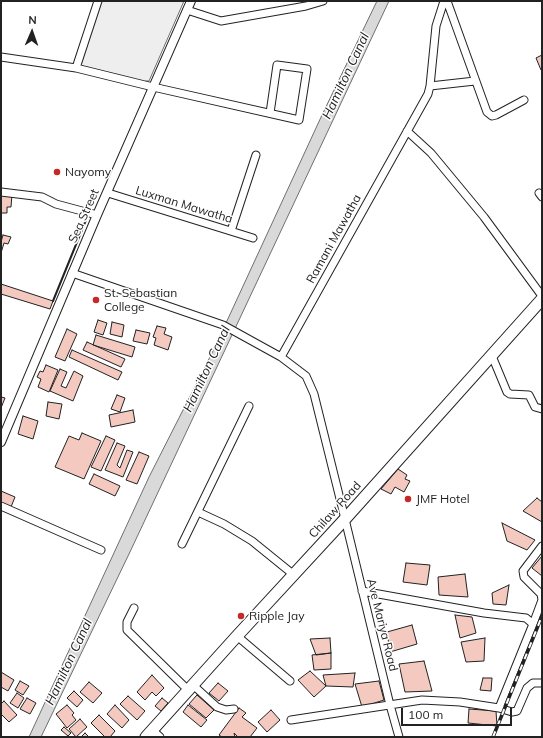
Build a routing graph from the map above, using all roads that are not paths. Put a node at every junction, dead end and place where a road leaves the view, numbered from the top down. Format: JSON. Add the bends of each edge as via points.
{"nodes":[{"id":1,"x":98,"y":1,"type":"edge"},
{"id":2,"x":191,"y":1,"type":"edge"},
{"id":3,"x":322,"y":1,"type":"edge"},
{"id":4,"x":445,"y":1,"type":"edge"},
{"id":5,"x":292,"y":5,"type":"edge"},
{"id":6,"x":187,"y":10,"type":"junction"},
{"id":7,"x":1,"y":57,"type":"edge"},
{"id":8,"x":76,"y":68,"type":"junction"},
{"id":9,"x":475,"y":80,"type":"junction"},
{"id":10,"x":430,"y":86,"type":"junction"},
{"id":11,"x":153,"y":88,"type":"junction"},
{"id":12,"x":524,"y":100,"type":"dead end"},
{"id":13,"x":270,"y":113,"type":"junction"},
{"id":14,"x":407,"y":132,"type":"junction"},
{"id":15,"x":256,"y":155,"type":"dead end"},
{"id":16,"x":1,"y":192,"type":"edge"},
{"id":17,"x":108,"y":192,"type":"junction"},
{"id":18,"x":97,"y":215,"type":"junction"},
{"id":19,"x":231,"y":231,"type":"junction"},
{"id":20,"x":254,"y":238,"type":"dead end"},
{"id":21,"x":72,"y":273,"type":"junction"},
{"id":22,"x":542,"y":298,"type":"edge"},
{"id":23,"x":492,"y":356,"type":"junction"},
{"id":24,"x":281,"y":357,"type":"junction"},
{"id":25,"x":249,"y":406,"type":"dead end"},
{"id":26,"x":542,"y":409,"type":"edge"},
{"id":27,"x":1,"y":442,"type":"edge"},
{"id":28,"x":1,"y":506,"type":"edge"},
{"id":29,"x":198,"y":512,"type":"junction"},
{"id":30,"x":345,"y":519,"type":"junction"},
{"id":31,"x":182,"y":544,"type":"dead end"},
{"id":32,"x":542,"y":546,"type":"edge"},
{"id":33,"x":101,"y":550,"type":"dead end"},
{"id":34,"x":294,"y":576,"type":"junction"},
{"id":35,"x":362,"y":591,"type":"junction"},
{"id":36,"x":134,"y":608,"type":"dead end"},
{"id":37,"x":533,"y":624,"type":"junction"},
{"id":38,"x":237,"y":636,"type":"junction"},
{"id":39,"x":290,"y":681,"type":"dead end"},
{"id":40,"x":542,"y":683,"type":"edge"},
{"id":41,"x":190,"y":688,"type":"junction"},
{"id":42,"x":390,"y":705,"type":"junction"},
{"id":43,"x":499,"y":708,"type":"junction"},
{"id":44,"x":234,"y":710,"type":"dead end"},
{"id":45,"x":292,"y":720,"type":"dead end"},
{"id":46,"x":153,"y":735,"type":"edge"},
{"id":47,"x":399,"y":737,"type":"edge"}],
"edges":[{"from":1,"to":8,"type":"street"},
{"from":2,"to":6,"type":"street","name":"Sea Street"},
{"from":3,"to":5,"type":"street"},
{"from":4,"to":9,"type":"street"},
{"from":4,"to":10,"type":"street","name":"Ramani Mawatha","via":[[436,26]]},
{"from":5,"to":6,"type":"street","via":[[221,21]]},
{"from":6,"to":11,"type":"street","name":"Sea Street"},
{"from":7,"to":8,"type":"street"},
{"from":8,"to":11,"type":"street"},
{"from":9,"to":10,"type":"street"},
{"from":9,"to":12,"type":"street","via":[[487,112],[492,116]]},
{"from":10,"to":14,"type":"street","name":"Ramani Mawatha"},
{"from":11,"to":13,"type":"street"},
{"from":11,"to":17,"type":"street","name":"Sea Street"},
{"from":13,"to":13,"type":"street","via":[[277,65],[307,69],[299,120]]},
{"from":14,"to":22,"type":"street","via":[[432,153],[484,217]]},
{"from":14,"to":24,"type":"street","name":"Ramani Mawatha"},
{"from":15,"to":19,"type":"street"},
{"from":16,"to":18,"type":"street","via":[[42,197],[56,204]]},
{"from":17,"to":18,"type":"street","name":"Sea Street"},
{"from":17,"to":19,"type":"street","name":"Luxman Mawatha"},
{"from":18,"to":21,"type":"street","name":"Sea Street"},
{"from":19,"to":20,"type":"street","name":"Luxman Mawatha"},
{"from":21,"to":24,"type":"street","name":"Ave Mariya Road","via":[[223,325]]},
{"from":21,"to":27,"type":"street","name":"Sea Street"},
{"from":22,"to":23,"type":"main road","name":"Chilaw Road"},
{"from":23,"to":26,"type":"street","via":[[507,392],[529,395],[535,407]]},
{"from":23,"to":30,"type":"main road","name":"Chilaw Road"},
{"from":24,"to":30,"type":"street","name":"Ave Mariya Road","via":[[306,376],[314,394]]},
{"from":25,"to":29,"type":"street"},
{"from":28,"to":33,"type":"street"},
{"from":29,"to":31,"type":"street"},
{"from":29,"to":34,"type":"street","via":[[252,541]]},
{"from":30,"to":34,"type":"main road","name":"Chilaw Road"},
{"from":30,"to":35,"type":"street","name":"Ave Mariya Road"},
{"from":32,"to":37,"type":"street","via":[[523,571],[524,577],[541,594],[542,600]]},
{"from":34,"to":38,"type":"main road","name":"Chilaw Road"},
{"from":35,"to":37,"type":"street","via":[[526,618]]},
{"from":35,"to":42,"type":"street","name":"Ave Mariya Road"},
{"from":36,"to":41,"type":"street","via":[[127,622],[127,630]]},
{"from":37,"to":43,"type":"street"},
{"from":38,"to":39,"type":"street"},
{"from":38,"to":41,"type":"main road","name":"Chilaw Road"},
{"from":40,"to":43,"type":"street","via":[[533,683],[528,688],[518,711]]},
{"from":41,"to":44,"type":"street","via":[[217,707]]},
{"from":41,"to":46,"type":"main road","name":"Chilaw Road"},
{"from":42,"to":43,"type":"street","via":[[422,700]]},
{"from":42,"to":45,"type":"street"},
{"from":42,"to":47,"type":"street","name":"Ave Mariya Road"}]}
